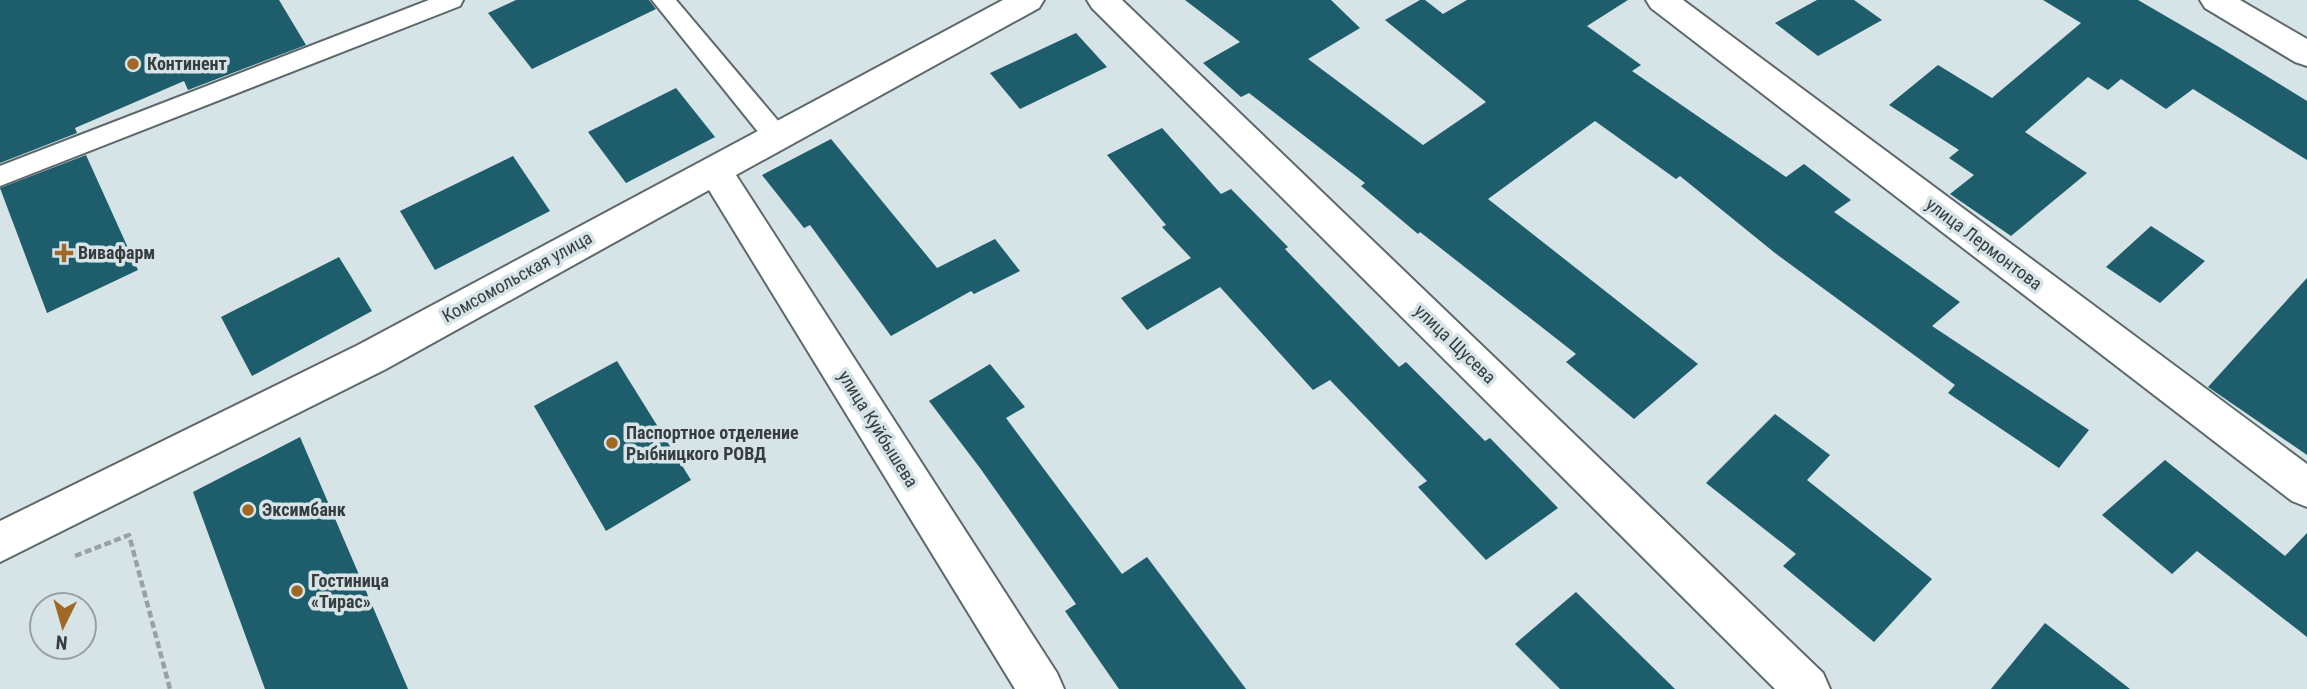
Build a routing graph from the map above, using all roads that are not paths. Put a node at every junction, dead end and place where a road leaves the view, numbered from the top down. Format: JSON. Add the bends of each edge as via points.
{"nodes":[{"id":1,"x":452,"y":0,"type":"edge"},
{"id":2,"x":663,"y":0,"type":"edge"},
{"id":3,"x":1028,"y":0,"type":"edge"},
{"id":4,"x":1103,"y":0,"type":"edge"},
{"id":5,"x":1662,"y":0,"type":"edge"},
{"id":6,"x":2216,"y":0,"type":"edge"},
{"id":7,"x":2307,"y":54,"type":"edge"},
{"id":8,"x":776,"y":136,"type":"junction"},
{"id":9,"x":714,"y":169,"type":"junction"},
{"id":10,"x":0,"y":176,"type":"edge"},
{"id":11,"x":2307,"y":488,"type":"edge"},
{"id":12,"x":0,"y":542,"type":"edge"},
{"id":13,"x":1041,"y":689,"type":"edge"},
{"id":14,"x":1807,"y":689,"type":"edge"}],
"edges":[{"from":1,"to":10,"type":"lane"},
{"from":2,"to":8,"type":"lane"},
{"from":3,"to":8,"type":"street","name":"Комсомольская улица"},
{"from":4,"to":14,"type":"street","name":"улица Щусева"},
{"from":5,"to":11,"type":"street","name":"улица Лермонтова"},
{"from":6,"to":7,"type":"street"},
{"from":8,"to":9,"type":"street","name":"Комсомольская улица"},
{"from":9,"to":12,"type":"street","name":"Комсомольская улица","via":[[372,357]]},
{"from":9,"to":13,"type":"street","name":"улица Куйбышева"}]}
